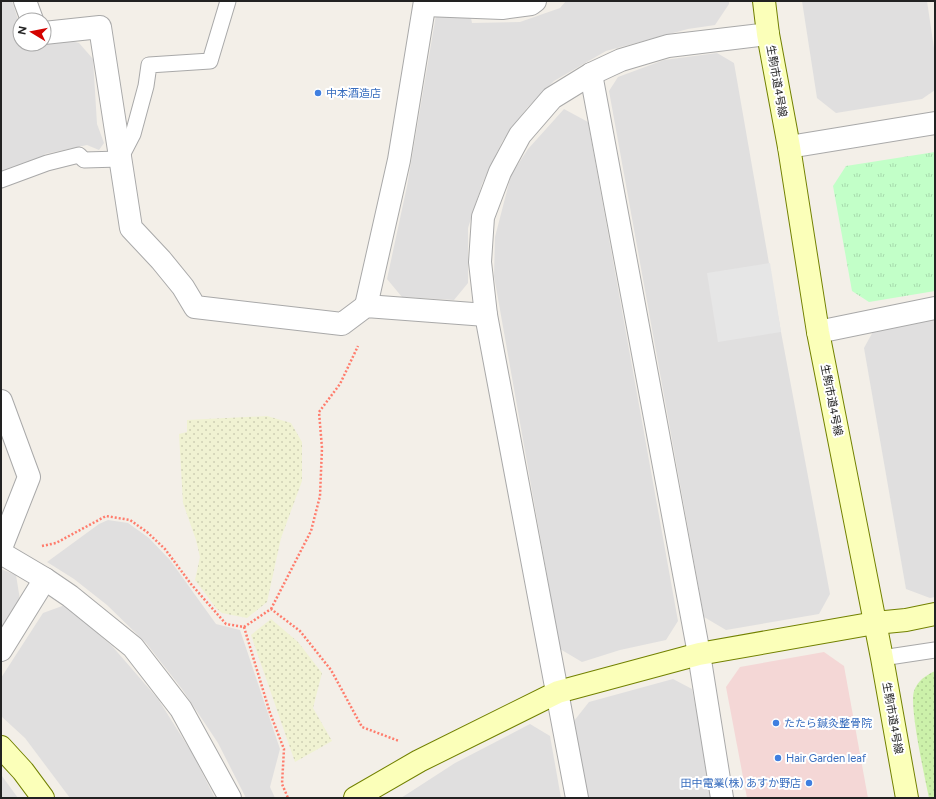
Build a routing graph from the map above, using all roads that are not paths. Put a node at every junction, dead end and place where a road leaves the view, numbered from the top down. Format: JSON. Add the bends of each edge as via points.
{"nodes":[{"id":1,"x":25,"y":1,"type":"edge"},
{"id":2,"x":228,"y":1,"type":"edge"},
{"id":3,"x":535,"y":1,"type":"edge"},
{"id":4,"x":764,"y":1,"type":"edge"},
{"id":5,"x":425,"y":3,"type":"edge"},
{"id":6,"x":29,"y":12,"type":"edge"},
{"id":7,"x":52,"y":32,"type":"edge"},
{"id":8,"x":768,"y":34,"type":"junction"},
{"id":9,"x":591,"y":74,"type":"junction"},
{"id":10,"x":935,"y":123,"type":"edge"},
{"id":11,"x":789,"y":147,"type":"junction"},
{"id":12,"x":120,"y":159,"type":"junction"},
{"id":13,"x":1,"y":180,"type":"edge"},
{"id":14,"x":369,"y":306,"type":"junction"},
{"id":15,"x":935,"y":308,"type":"edge"},
{"id":16,"x":486,"y":315,"type":"junction"},
{"id":17,"x":818,"y":332,"type":"junction"},
{"id":18,"x":1,"y":401,"type":"edge"},
{"id":19,"x":5,"y":554,"type":"edge"},
{"id":20,"x":45,"y":579,"type":"junction"},
{"id":21,"x":935,"y":614,"type":"edge"},
{"id":22,"x":875,"y":623,"type":"junction"},
{"id":23,"x":1,"y":650,"type":"edge"},
{"id":24,"x":935,"y":650,"type":"edge"},
{"id":25,"x":699,"y":654,"type":"junction"},
{"id":26,"x":882,"y":658,"type":"junction"},
{"id":27,"x":558,"y":692,"type":"junction"},
{"id":28,"x":1,"y":747,"type":"edge"},
{"id":29,"x":42,"y":798,"type":"edge"},
{"id":30,"x":230,"y":798,"type":"edge"},
{"id":31,"x":355,"y":798,"type":"edge"},
{"id":32,"x":577,"y":798,"type":"edge"},
{"id":33,"x":722,"y":798,"type":"edge"},
{"id":34,"x":907,"y":798,"type":"edge"}],
"edges":[{"from":1,"to":6,"type":"street"},
{"from":2,"to":12,"type":"lane","via":[[210,61],[150,65],[133,134]]},
{"from":3,"to":5,"type":"street","via":[[531,4],[502,8]]},
{"from":4,"to":8,"type":"street","name":"生駒市道4号線"},
{"from":5,"to":14,"type":"street","via":[[399,160]]},
{"from":7,"to":12,"type":"street","via":[[100,27]]},
{"from":8,"to":9,"type":"street","via":[[668,46],[621,60]]},
{"from":8,"to":11,"type":"street","name":"生駒市道4号線"},
{"from":9,"to":16,"type":"street","via":[[552,98],[520,135],[500,172],[483,217],[480,262]]},
{"from":9,"to":25,"type":"street"},
{"from":10,"to":11,"type":"street"},
{"from":11,"to":17,"type":"street","name":"生駒市道4号線"},
{"from":12,"to":13,"type":"lane","via":[[84,160],[79,155],[47,163]]},
{"from":12,"to":14,"type":"street","via":[[132,228],[162,260],[195,307],[342,324]]},
{"from":14,"to":16,"type":"street"},
{"from":15,"to":17,"type":"street"},
{"from":16,"to":27,"type":"street"},
{"from":17,"to":22,"type":"street","name":"生駒市道4号線"},
{"from":18,"to":19,"type":"street","via":[[29,477]]},
{"from":19,"to":20,"type":"street"},
{"from":20,"to":23,"type":"street"},
{"from":20,"to":30,"type":"street","via":[[133,647],[181,709]]},
{"from":21,"to":22,"type":"street"},
{"from":22,"to":25,"type":"street"},
{"from":22,"to":26,"type":"street","name":"生駒市道4号線"},
{"from":24,"to":26,"type":"lane"},
{"from":25,"to":27,"type":"street"},
{"from":25,"to":33,"type":"street"},
{"from":26,"to":34,"type":"street","name":"生駒市道4号線"},
{"from":27,"to":31,"type":"street","via":[[419,761]]},
{"from":27,"to":32,"type":"street"},
{"from":28,"to":29,"type":"street","via":[[23,771]]}]}
